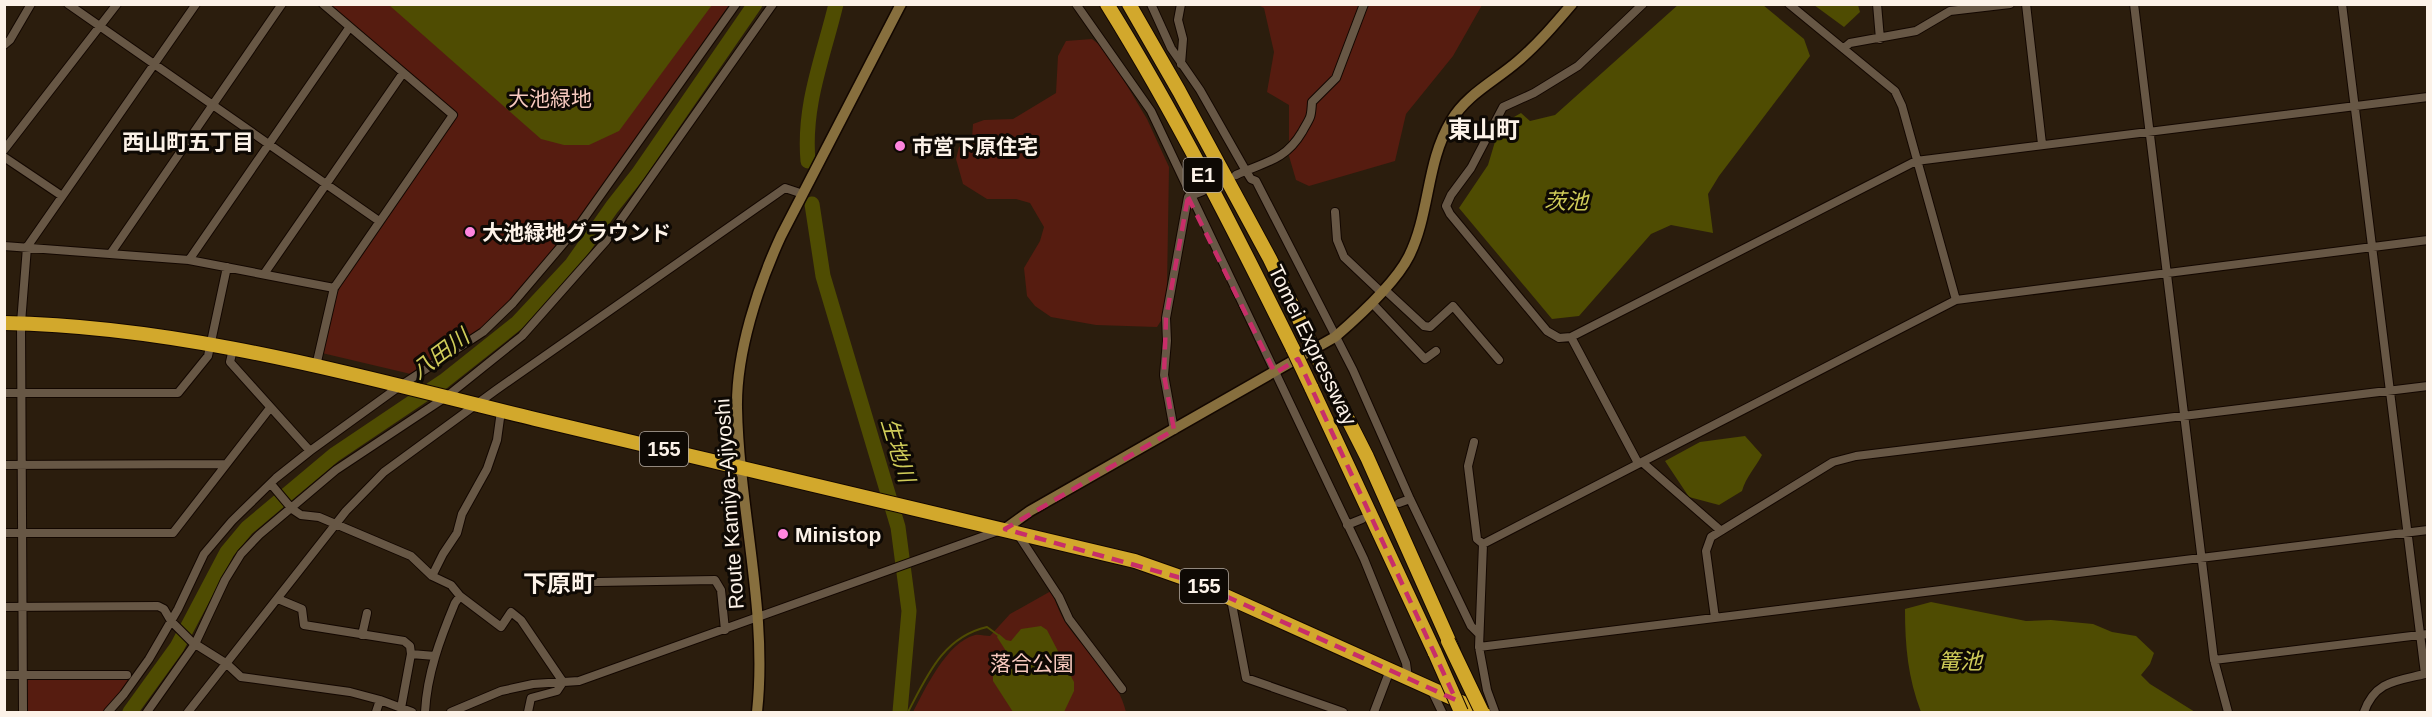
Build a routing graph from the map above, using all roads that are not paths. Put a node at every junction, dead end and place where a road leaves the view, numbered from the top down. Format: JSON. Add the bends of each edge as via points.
{"nodes":[{"id":1,"x":32,"y":4,"type":"edge"},
{"id":2,"x":68,"y":4,"type":"edge"},
{"id":3,"x":117,"y":4,"type":"edge"},
{"id":4,"x":196,"y":4,"type":"edge"},
{"id":5,"x":282,"y":4,"type":"edge"},
{"id":6,"x":323,"y":4,"type":"edge"},
{"id":7,"x":736,"y":4,"type":"edge"},
{"id":8,"x":773,"y":4,"type":"edge"},
{"id":9,"x":901,"y":4,"type":"edge"},
{"id":10,"x":1076,"y":4,"type":"edge"},
{"id":11,"x":1107,"y":4,"type":"edge"},
{"id":12,"x":1129,"y":4,"type":"edge"},
{"id":13,"x":1151,"y":4,"type":"edge"},
{"id":14,"x":1180,"y":4,"type":"edge"},
{"id":15,"x":1364,"y":4,"type":"edge"},
{"id":16,"x":1572,"y":4,"type":"edge"},
{"id":17,"x":1643,"y":4,"type":"edge"},
{"id":18,"x":1789,"y":4,"type":"edge"},
{"id":19,"x":1877,"y":4,"type":"edge"},
{"id":20,"x":2010,"y":4,"type":"edge"},
{"id":21,"x":2026,"y":4,"type":"edge"},
{"id":22,"x":2134,"y":4,"type":"edge"},
{"id":23,"x":2342,"y":4,"type":"edge"},
{"id":24,"x":99,"y":27,"type":"junction"},
{"id":25,"x":349,"y":28,"type":"junction"},
{"id":26,"x":1880,"y":39,"type":"junction"},
{"id":27,"x":4,"y":45,"type":"edge"},
{"id":28,"x":1844,"y":48,"type":"junction"},
{"id":29,"x":1180,"y":64,"type":"junction"},
{"id":30,"x":154,"y":65,"type":"junction"},
{"id":31,"x":403,"y":73,"type":"junction"},
{"id":32,"x":2427,"y":97,"type":"edge"},
{"id":33,"x":2354,"y":105,"type":"junction"},
{"id":34,"x":212,"y":106,"type":"junction"},
{"id":35,"x":2150,"y":131,"type":"junction"},
{"id":36,"x":268,"y":144,"type":"junction"},
{"id":37,"x":2042,"y":144,"type":"junction"},
{"id":38,"x":4,"y":150,"type":"edge"},
{"id":39,"x":4,"y":157,"type":"edge"},
{"id":40,"x":1916,"y":161,"type":"junction"},
{"id":41,"x":1246,"y":171,"type":"junction"},
{"id":42,"x":1236,"y":175,"type":"dead end"},
{"id":43,"x":326,"y":184,"type":"junction"},
{"id":44,"x":1203,"y":191,"type":"dead end"},
{"id":45,"x":803,"y":194,"type":"junction"},
{"id":46,"x":62,"y":196,"type":"junction"},
{"id":47,"x":1191,"y":197,"type":"junction"},
{"id":48,"x":1335,"y":212,"type":"dead end"},
{"id":49,"x":379,"y":221,"type":"junction"},
{"id":50,"x":2427,"y":240,"type":"edge"},
{"id":51,"x":4,"y":246,"type":"edge"},
{"id":52,"x":27,"y":247,"type":"junction"},
{"id":53,"x":2371,"y":247,"type":"junction"},
{"id":54,"x":111,"y":254,"type":"junction"},
{"id":55,"x":189,"y":260,"type":"junction"},
{"id":56,"x":227,"y":267,"type":"junction"},
{"id":57,"x":2166,"y":273,"type":"junction"},
{"id":58,"x":264,"y":274,"type":"junction"},
{"id":59,"x":334,"y":288,"type":"junction"},
{"id":60,"x":1383,"y":291,"type":"junction"},
{"id":61,"x":1956,"y":300,"type":"junction"},
{"id":62,"x":1372,"y":303,"type":"junction"},
{"id":63,"x":4,"y":323,"type":"edge"},
{"id":64,"x":21,"y":324,"type":"junction"},
{"id":65,"x":1335,"y":337,"type":"junction"},
{"id":66,"x":1571,"y":337,"type":"junction"},
{"id":67,"x":212,"y":345,"type":"junction"},
{"id":68,"x":233,"y":349,"type":"junction"},
{"id":69,"x":1436,"y":351,"type":"dead end"},
{"id":70,"x":1498,"y":360,"type":"dead end"},
{"id":71,"x":316,"y":366,"type":"junction"},
{"id":72,"x":1275,"y":373,"type":"junction"},
{"id":73,"x":400,"y":386,"type":"junction"},
{"id":74,"x":2427,"y":386,"type":"edge"},
{"id":75,"x":2389,"y":390,"type":"junction"},
{"id":76,"x":4,"y":393,"type":"edge"},
{"id":77,"x":22,"y":393,"type":"junction"},
{"id":78,"x":446,"y":397,"type":"junction"},
{"id":79,"x":475,"y":405,"type":"junction"},
{"id":80,"x":270,"y":408,"type":"junction"},
{"id":81,"x":501,"y":411,"type":"junction"},
{"id":82,"x":2184,"y":416,"type":"junction"},
{"id":83,"x":1174,"y":430,"type":"junction"},
{"id":84,"x":1474,"y":442,"type":"dead end"},
{"id":85,"x":310,"y":451,"type":"junction"},
{"id":86,"x":1640,"y":463,"type":"junction"},
{"id":87,"x":226,"y":464,"type":"junction"},
{"id":88,"x":4,"y":465,"type":"edge"},
{"id":89,"x":22,"y":465,"type":"junction"},
{"id":90,"x":742,"y":467,"type":"junction"},
{"id":91,"x":271,"y":484,"type":"junction"},
{"id":92,"x":1410,"y":499,"type":"junction"},
{"id":93,"x":1399,"y":503,"type":"dead end"},
{"id":94,"x":291,"y":508,"type":"junction"},
{"id":95,"x":1362,"y":519,"type":"dead end"},
{"id":96,"x":336,"y":524,"type":"junction"},
{"id":97,"x":1347,"y":525,"type":"junction"},
{"id":98,"x":1010,"y":530,"type":"junction"},
{"id":99,"x":1720,"y":530,"type":"junction"},
{"id":100,"x":2427,"y":530,"type":"edge"},
{"id":101,"x":2407,"y":532,"type":"junction"},
{"id":102,"x":4,"y":533,"type":"edge"},
{"id":103,"x":22,"y":534,"type":"junction"},
{"id":104,"x":1483,"y":544,"type":"junction"},
{"id":105,"x":2202,"y":557,"type":"junction"},
{"id":106,"x":432,"y":576,"type":"junction"},
{"id":107,"x":539,"y":583,"type":"dead end"},
{"id":108,"x":460,"y":596,"type":"junction"},
{"id":109,"x":1231,"y":598,"type":"junction"},
{"id":110,"x":278,"y":599,"type":"junction"},
{"id":111,"x":4,"y":607,"type":"edge"},
{"id":112,"x":22,"y":607,"type":"junction"},
{"id":113,"x":367,"y":613,"type":"dead end"},
{"id":114,"x":1715,"y":618,"type":"junction"},
{"id":115,"x":757,"y":619,"type":"junction"},
{"id":116,"x":171,"y":622,"type":"junction"},
{"id":117,"x":725,"y":630,"type":"junction"},
{"id":118,"x":1479,"y":634,"type":"junction"},
{"id":119,"x":362,"y":635,"type":"junction"},
{"id":120,"x":2424,"y":635,"type":"edge"},
{"id":121,"x":194,"y":643,"type":"junction"},
{"id":122,"x":1479,"y":647,"type":"junction"},
{"id":123,"x":411,"y":654,"type":"junction"},
{"id":124,"x":435,"y":656,"type":"junction"},
{"id":125,"x":2214,"y":660,"type":"junction"},
{"id":126,"x":227,"y":664,"type":"junction"},
{"id":127,"x":1390,"y":670,"type":"junction"},
{"id":128,"x":4,"y":675,"type":"edge"},
{"id":129,"x":23,"y":675,"type":"junction"},
{"id":130,"x":127,"y":675,"type":"dead end"},
{"id":131,"x":1408,"y":678,"type":"junction"},
{"id":132,"x":564,"y":682,"type":"junction"},
{"id":133,"x":1430,"y":688,"type":"junction"},
{"id":134,"x":1122,"y":689,"type":"dead end"},
{"id":135,"x":380,"y":699,"type":"junction"},
{"id":136,"x":474,"y":703,"type":"junction"},
{"id":137,"x":401,"y":708,"type":"junction"},
{"id":138,"x":22,"y":712,"type":"edge"},
{"id":139,"x":108,"y":712,"type":"edge"},
{"id":140,"x":147,"y":712,"type":"edge"},
{"id":141,"x":188,"y":712,"type":"edge"},
{"id":142,"x":376,"y":712,"type":"edge"},
{"id":143,"x":412,"y":712,"type":"edge"},
{"id":144,"x":425,"y":712,"type":"edge"},
{"id":145,"x":452,"y":712,"type":"edge"},
{"id":146,"x":478,"y":712,"type":"edge"},
{"id":147,"x":528,"y":712,"type":"edge"},
{"id":148,"x":757,"y":712,"type":"edge"},
{"id":149,"x":1343,"y":712,"type":"edge"},
{"id":150,"x":1374,"y":712,"type":"edge"},
{"id":151,"x":1442,"y":712,"type":"edge"},
{"id":152,"x":1461,"y":712,"type":"edge"},
{"id":153,"x":1484,"y":712,"type":"edge"},
{"id":154,"x":1495,"y":712,"type":"edge"},
{"id":155,"x":2228,"y":712,"type":"edge"},
{"id":156,"x":2364,"y":712,"type":"edge"}],
"edges":[{"from":1,"to":27,"type":"street"},
{"from":2,"to":24,"type":"street"},
{"from":3,"to":24,"type":"street"},
{"from":4,"to":30,"type":"street"},
{"from":5,"to":34,"type":"street"},
{"from":6,"to":25,"type":"street"},
{"from":7,"to":73,"type":"street","via":[[580,224],[513,303],[483,332]]},
{"from":8,"to":78,"type":"street","via":[[606,241],[522,336]]},
{"from":9,"to":45,"type":"street","name":"Route Kamiya-Ajiyoshi"},
{"from":10,"to":47,"type":"street","via":[[1151,111]]},
{"from":11,"to":152,"type":"highway","name":"Tomei Expressway","number":"E1","bridge":true,"via":[[1162,97],[1252,267]]},
{"from":12,"to":153,"type":"highway","name":"Tomei Expressway","number":"E1","bridge":true,"via":[[1270,259]]},
{"from":13,"to":29,"type":"street"},
{"from":14,"to":29,"type":"street"},
{"from":15,"to":41,"type":"street","via":[[1341,68],[1312,102],[1311,119],[1294,145],[1280,156]]},
{"from":16,"to":60,"type":"street","via":[[1518,61],[1478,90],[1452,118],[1441,138],[1408,258]]},
{"from":17,"to":66,"type":"street","via":[[1578,66],[1503,107],[1446,206],[1547,331],[1559,338]]},
{"from":18,"to":28,"type":"street"},
{"from":19,"to":26,"type":"street"},
{"from":20,"to":26,"type":"street","via":[[1950,11],[1916,31]]},
{"from":21,"to":37,"type":"street"},
{"from":22,"to":35,"type":"street"},
{"from":23,"to":33,"type":"street"},
{"from":24,"to":30,"type":"street"},
{"from":24,"to":38,"type":"street"},
{"from":25,"to":31,"type":"street"},
{"from":25,"to":36,"type":"street"},
{"from":26,"to":28,"type":"street","via":[[1850,43]]},
{"from":28,"to":40,"type":"street","via":[[1894,91],[1902,106]]},
{"from":29,"to":41,"type":"street","via":[[1200,90]]},
{"from":30,"to":34,"type":"street"},
{"from":30,"to":46,"type":"street"},
{"from":31,"to":43,"type":"street"},
{"from":31,"to":49,"type":"street","via":[[453,115]]},
{"from":32,"to":33,"type":"street"},
{"from":33,"to":35,"type":"street"},
{"from":33,"to":53,"type":"street"},
{"from":34,"to":36,"type":"street"},
{"from":34,"to":54,"type":"street"},
{"from":35,"to":37,"type":"street"},
{"from":35,"to":57,"type":"street"},
{"from":36,"to":43,"type":"street"},
{"from":36,"to":55,"type":"street"},
{"from":37,"to":40,"type":"street"},
{"from":39,"to":46,"type":"street"},
{"from":40,"to":61,"type":"street"},
{"from":40,"to":66,"type":"street"},
{"from":41,"to":42,"type":"street"},
{"from":41,"to":65,"type":"street","via":[[1256,181]]},
{"from":43,"to":49,"type":"street"},
{"from":43,"to":58,"type":"street"},
{"from":44,"to":47,"type":"street"},
{"from":45,"to":79,"type":"street","via":[[785,188]]},
{"from":45,"to":90,"type":"street","name":"Route Kamiya-Ajiyoshi","via":[[767,266],[751,317],[737,406]]},
{"from":46,"to":52,"type":"street"},
{"from":47,"to":72,"type":"street"},
{"from":47,"to":83,"type":"street","via":[[1185,210],[1166,318],[1164,375]]},
{"from":48,"to":60,"type":"street","via":[[1337,240],[1344,257]]},
{"from":49,"to":59,"type":"street"},
{"from":50,"to":53,"type":"street"},
{"from":51,"to":52,"type":"street"},
{"from":52,"to":54,"type":"street"},
{"from":52,"to":64,"type":"street"},
{"from":53,"to":57,"type":"street"},
{"from":53,"to":75,"type":"street"},
{"from":54,"to":55,"type":"street"},
{"from":55,"to":56,"type":"street"},
{"from":56,"to":58,"type":"street"},
{"from":56,"to":67,"type":"street"},
{"from":57,"to":61,"type":"street"},
{"from":57,"to":82,"type":"street"},
{"from":58,"to":59,"type":"street"},
{"from":59,"to":71,"type":"street"},
{"from":60,"to":62,"type":"street"},
{"from":60,"to":70,"type":"street","via":[[1424,326],[1430,327],[1453,306]]},
{"from":61,"to":86,"type":"street"},
{"from":62,"to":65,"type":"street"},
{"from":62,"to":69,"type":"street","via":[[1425,359]]},
{"from":63,"to":64,"type":"highway","number":"155"},
{"from":64,"to":67,"type":"highway","number":"155","via":[[118,331]]},
{"from":64,"to":77,"type":"street"},
{"from":65,"to":72,"type":"street"},
{"from":65,"to":92,"type":"street"},
{"from":66,"to":86,"type":"street"},
{"from":67,"to":68,"type":"highway","number":"155"},
{"from":67,"to":77,"type":"street","via":[[208,356],[178,393]]},
{"from":68,"to":71,"type":"highway","number":"155"},
{"from":68,"to":80,"type":"street","via":[[230,362]]},
{"from":71,"to":73,"type":"highway","number":"155"},
{"from":72,"to":83,"type":"street"},
{"from":72,"to":97,"type":"street"},
{"from":73,"to":78,"type":"highway","number":"155"},
{"from":73,"to":85,"type":"street"},
{"from":74,"to":75,"type":"street"},
{"from":75,"to":82,"type":"street"},
{"from":75,"to":101,"type":"street"},
{"from":76,"to":77,"type":"street"},
{"from":77,"to":89,"type":"street"},
{"from":78,"to":79,"type":"highway","number":"155"},
{"from":78,"to":94,"type":"street","via":[[336,470]]},
{"from":79,"to":81,"type":"highway","number":"155"},
{"from":79,"to":96,"type":"street","via":[[384,472]]},
{"from":80,"to":85,"type":"street"},
{"from":80,"to":87,"type":"street"},
{"from":81,"to":90,"type":"highway","number":"155"},
{"from":81,"to":106,"type":"street","via":[[497,440],[487,468]]},
{"from":82,"to":99,"type":"street","via":[[1856,456],[1833,462]]},
{"from":82,"to":105,"type":"street"},
{"from":83,"to":98,"type":"street","via":[[1030,511]]},
{"from":84,"to":104,"type":"street","via":[[1468,466],[1477,539]]},
{"from":85,"to":91,"type":"street"},
{"from":86,"to":99,"type":"street"},
{"from":86,"to":104,"type":"street"},
{"from":87,"to":89,"type":"street"},
{"from":87,"to":103,"type":"street","via":[[173,533]]},
{"from":88,"to":89,"type":"street"},
{"from":89,"to":103,"type":"street"},
{"from":90,"to":98,"type":"highway","number":"155"},
{"from":90,"to":115,"type":"street","name":"Route Kamiya-Ajiyoshi"},
{"from":91,"to":94,"type":"street"},
{"from":91,"to":116,"type":"street","via":[[204,554]]},
{"from":92,"to":93,"type":"street"},
{"from":92,"to":118,"type":"street","via":[[1471,626]]},
{"from":94,"to":96,"type":"street","via":[[301,515]]},
{"from":94,"to":121,"type":"street","via":[[241,554]]},
{"from":95,"to":97,"type":"street"},
{"from":96,"to":106,"type":"street","via":[[411,556]]},
{"from":96,"to":110,"type":"street"},
{"from":97,"to":131,"type":"street","via":[[1406,663]]},
{"from":98,"to":109,"type":"highway","number":"155","via":[[1135,561]]},
{"from":98,"to":115,"type":"street"},
{"from":98,"to":134,"type":"street","via":[[1059,597],[1069,619]]},
{"from":99,"to":114,"type":"street","via":[[1711,537],[1706,551]]},
{"from":100,"to":101,"type":"street"},
{"from":101,"to":105,"type":"street"},
{"from":101,"to":120,"type":"street"},
{"from":102,"to":103,"type":"street"},
{"from":103,"to":112,"type":"street"},
{"from":104,"to":118,"type":"street"},
{"from":105,"to":114,"type":"street"},
{"from":105,"to":125,"type":"street"},
{"from":106,"to":108,"type":"street","via":[[451,585]]},
{"from":107,"to":117,"type":"street","via":[[715,580],[721,590]]},
{"from":108,"to":124,"type":"street"},
{"from":108,"to":132,"type":"street","via":[[501,627],[511,612],[521,620]]},
{"from":109,"to":127,"type":"highway","number":"155"},
{"from":109,"to":149,"type":"street","via":[[1246,678]]},
{"from":110,"to":119,"type":"street","via":[[302,609],[304,625]]},
{"from":110,"to":126,"type":"street"},
{"from":111,"to":112,"type":"street"},
{"from":112,"to":116,"type":"street","via":[[158,606]]},
{"from":112,"to":129,"type":"street"},
{"from":113,"to":119,"type":"street"},
{"from":114,"to":122,"type":"street"},
{"from":115,"to":117,"type":"street"},
{"from":115,"to":148,"type":"street","name":"Route Kamiya-Ajiyoshi"},
{"from":116,"to":121,"type":"street"},
{"from":116,"to":139,"type":"street","via":[[149,659]]},
{"from":117,"to":132,"type":"street","via":[[579,681]]},
{"from":118,"to":122,"type":"street"},
{"from":119,"to":123,"type":"street","via":[[404,641]]},
{"from":120,"to":125,"type":"street"},
{"from":120,"to":156,"type":"street","via":[[2425,674],[2376,691]]},
{"from":121,"to":126,"type":"street"},
{"from":121,"to":140,"type":"street"},
{"from":122,"to":154,"type":"street"},
{"from":123,"to":124,"type":"street"},
{"from":123,"to":137,"type":"street"},
{"from":124,"to":144,"type":"street"},
{"from":125,"to":155,"type":"street"},
{"from":126,"to":135,"type":"street","via":[[241,677]]},
{"from":126,"to":141,"type":"street"},
{"from":127,"to":131,"type":"highway","number":"155"},
{"from":127,"to":150,"type":"street"},
{"from":128,"to":129,"type":"street"},
{"from":129,"to":130,"type":"street"},
{"from":129,"to":138,"type":"street"},
{"from":131,"to":133,"type":"highway","number":"155"},
{"from":132,"to":136,"type":"street","via":[[501,691]]},
{"from":132,"to":147,"type":"street","via":[[557,691],[531,698]]},
{"from":133,"to":151,"type":"street"},
{"from":133,"to":153,"type":"highway","number":"155"},
{"from":135,"to":137,"type":"street"},
{"from":135,"to":142,"type":"street"},
{"from":136,"to":145,"type":"street"},
{"from":136,"to":146,"type":"street"},
{"from":137,"to":143,"type":"street"}]}
